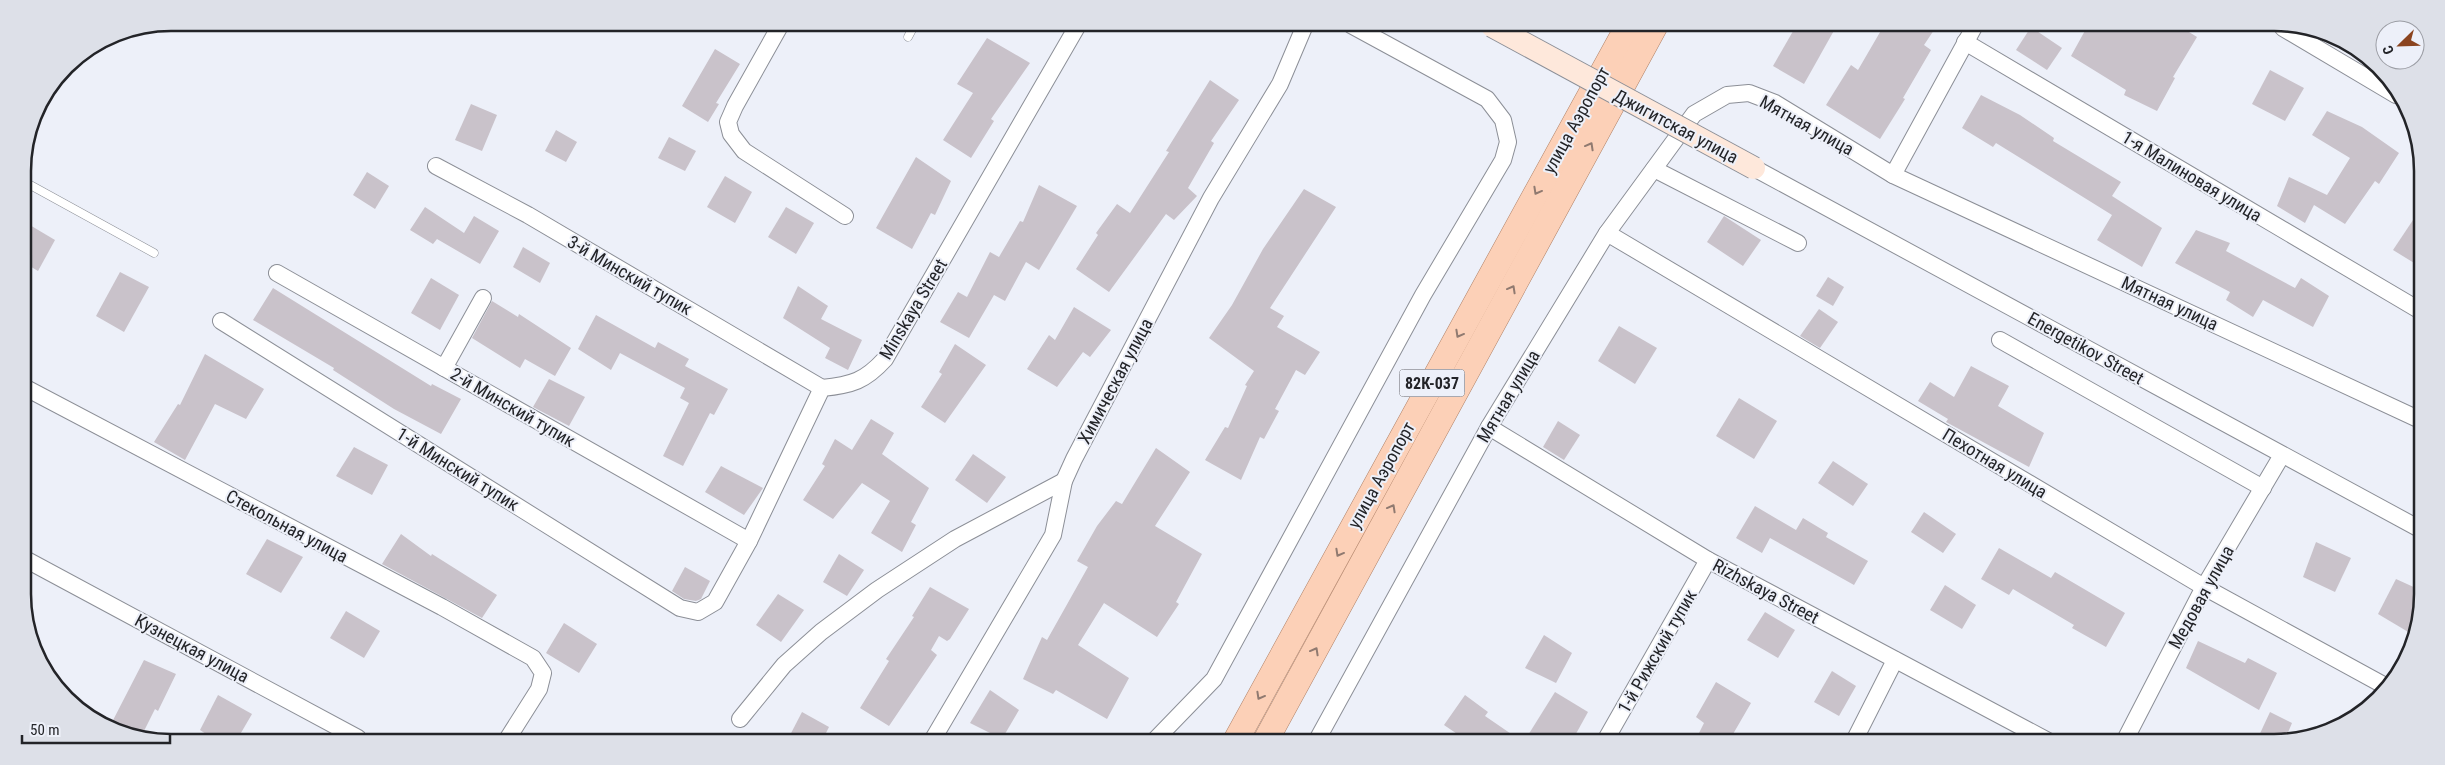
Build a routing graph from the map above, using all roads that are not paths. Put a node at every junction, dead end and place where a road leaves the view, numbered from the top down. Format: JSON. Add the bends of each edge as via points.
{"nodes":[{"id":1,"x":1302,"y":31,"type":"edge"},
{"id":2,"x":1363,"y":31,"type":"edge"},
{"id":3,"x":1502,"y":31,"type":"edge"},
{"id":4,"x":1625,"y":31,"type":"edge"},
{"id":5,"x":1652,"y":31,"type":"edge"},
{"id":6,"x":1972,"y":31,"type":"edge"},
{"id":7,"x":777,"y":32,"type":"edge"},
{"id":8,"x":911,"y":32,"type":"edge"},
{"id":9,"x":1074,"y":32,"type":"edge"},
{"id":10,"x":2290,"y":32,"type":"edge"},
{"id":11,"x":908,"y":37,"type":"dead end"},
{"id":12,"x":1965,"y":42,"type":"junction"},
{"id":13,"x":2387,"y":89,"type":"edge"},
{"id":14,"x":436,"y":166,"type":"dead end"},
{"id":15,"x":1754,"y":168,"type":"joint"},
{"id":16,"x":1654,"y":169,"type":"junction"},
{"id":17,"x":1893,"y":175,"type":"junction"},
{"id":18,"x":32,"y":186,"type":"edge"},
{"id":19,"x":845,"y":216,"type":"dead end"},
{"id":20,"x":1607,"y":233,"type":"junction"},
{"id":21,"x":1798,"y":243,"type":"dead end"},
{"id":22,"x":154,"y":252,"type":"dead end"},
{"id":23,"x":277,"y":273,"type":"dead end"},
{"id":24,"x":483,"y":298,"type":"dead end"},
{"id":25,"x":2414,"y":307,"type":"edge"},
{"id":26,"x":221,"y":321,"type":"dead end"},
{"id":27,"x":2000,"y":340,"type":"dead end"},
{"id":28,"x":444,"y":368,"type":"junction"},
{"id":29,"x":822,"y":388,"type":"junction"},
{"id":30,"x":31,"y":391,"type":"edge"},
{"id":31,"x":2414,"y":417,"type":"edge"},
{"id":32,"x":1489,"y":427,"type":"junction"},
{"id":33,"x":2282,"y":455,"type":"junction"},
{"id":34,"x":1064,"y":482,"type":"junction"},
{"id":35,"x":2263,"y":488,"type":"junction"},
{"id":36,"x":2414,"y":526,"type":"edge"},
{"id":37,"x":749,"y":542,"type":"junction"},
{"id":38,"x":1708,"y":560,"type":"junction"},
{"id":39,"x":31,"y":562,"type":"edge"},
{"id":40,"x":2204,"y":588,"type":"junction"},
{"id":41,"x":1895,"y":660,"type":"junction"},
{"id":42,"x":2381,"y":684,"type":"edge"},
{"id":43,"x":740,"y":719,"type":"dead end"},
{"id":44,"x":1240,"y":733,"type":"edge"},
{"id":45,"x":1270,"y":733,"type":"edge"},
{"id":46,"x":1321,"y":733,"type":"edge"},
{"id":47,"x":1609,"y":733,"type":"edge"},
{"id":48,"x":1858,"y":733,"type":"edge"},
{"id":49,"x":2033,"y":733,"type":"edge"},
{"id":50,"x":2129,"y":733,"type":"edge"},
{"id":51,"x":350,"y":734,"type":"edge"},
{"id":52,"x":511,"y":734,"type":"edge"},
{"id":53,"x":936,"y":734,"type":"edge"},
{"id":54,"x":1161,"y":734,"type":"edge"}],
"edges":[{"from":1,"to":34,"type":"street","name":"Химическая улица","via":[[1280,84],[1211,198]]},
{"from":2,"to":54,"type":"street","via":[[1487,99],[1503,120],[1508,142],[1503,160],[1423,295],[1214,679]]},
{"from":3,"to":15,"type":"street","name":"Джигитская улица","bridge":true},
{"from":4,"to":44,"type":"main road","name":"улица Аэропорт","number":"82К-037","one_way":true},
{"from":45,"to":5,"type":"main road","name":"улица Аэропорт","one_way":true},
{"from":6,"to":12,"type":"street"},
{"from":7,"to":19,"type":"street","via":[[735,106],[728,122],[731,134],[744,151]]},
{"from":8,"to":11,"type":"lane"},
{"from":9,"to":29,"type":"street","name":"Minskaya Street","via":[[885,359],[870,375],[846,386]]},
{"from":10,"to":13,"type":"street"},
{"from":12,"to":17,"type":"street"},
{"from":12,"to":25,"type":"street","name":"1-я Малиновая улица"},
{"from":14,"to":29,"type":"street","name":"3-й Минский тупик","via":[[536,220]]},
{"from":15,"to":33,"type":"street","name":"Energetikov Street"},
{"from":16,"to":17,"type":"street","name":"Мятная улица","via":[[1694,114],[1727,95],[1750,93],[1775,103]]},
{"from":16,"to":20,"type":"street","name":"Мятная улица"},
{"from":16,"to":21,"type":"street"},
{"from":17,"to":31,"type":"street","name":"Мятная улица"},
{"from":18,"to":22,"type":"lane"},
{"from":20,"to":32,"type":"street","name":"Мятная улица"},
{"from":20,"to":40,"type":"street","name":"Пехотная улица"},
{"from":23,"to":28,"type":"street","name":"2-й Минский тупик"},
{"from":24,"to":28,"type":"street"},
{"from":26,"to":37,"type":"street","name":"1-й Минский тупик","via":[[680,608],[698,612],[715,602]]},
{"from":27,"to":35,"type":"street"},
{"from":28,"to":37,"type":"street","name":"2-й Минский тупик"},
{"from":29,"to":37,"type":"street"},
{"from":30,"to":52,"type":"street","name":"Стекольная улица","via":[[533,658],[543,673],[538,689]]},
{"from":32,"to":38,"type":"street","name":"Rizhskaya Street"},
{"from":32,"to":46,"type":"street","name":"Мятная улица"},
{"from":33,"to":35,"type":"street","name":"Медовая улица"},
{"from":33,"to":36,"type":"street","name":"Energetikov Street"},
{"from":34,"to":43,"type":"street","via":[[955,539],[878,590],[821,632],[784,665]]},
{"from":34,"to":53,"type":"street","name":"Химическая улица","via":[[1053,535]]},
{"from":35,"to":40,"type":"street","name":"Медовая улица"},
{"from":38,"to":41,"type":"street","name":"Rizhskaya Street"},
{"from":38,"to":47,"type":"street","name":"1-й Рижский тупик"},
{"from":39,"to":51,"type":"street","name":"Кузнецкая улица"},
{"from":40,"to":42,"type":"street","name":"Пехотная улица"},
{"from":40,"to":50,"type":"street","name":"Медовая улица"},
{"from":41,"to":48,"type":"street"},
{"from":41,"to":49,"type":"street","name":"Rizhskaya Street"}]}
